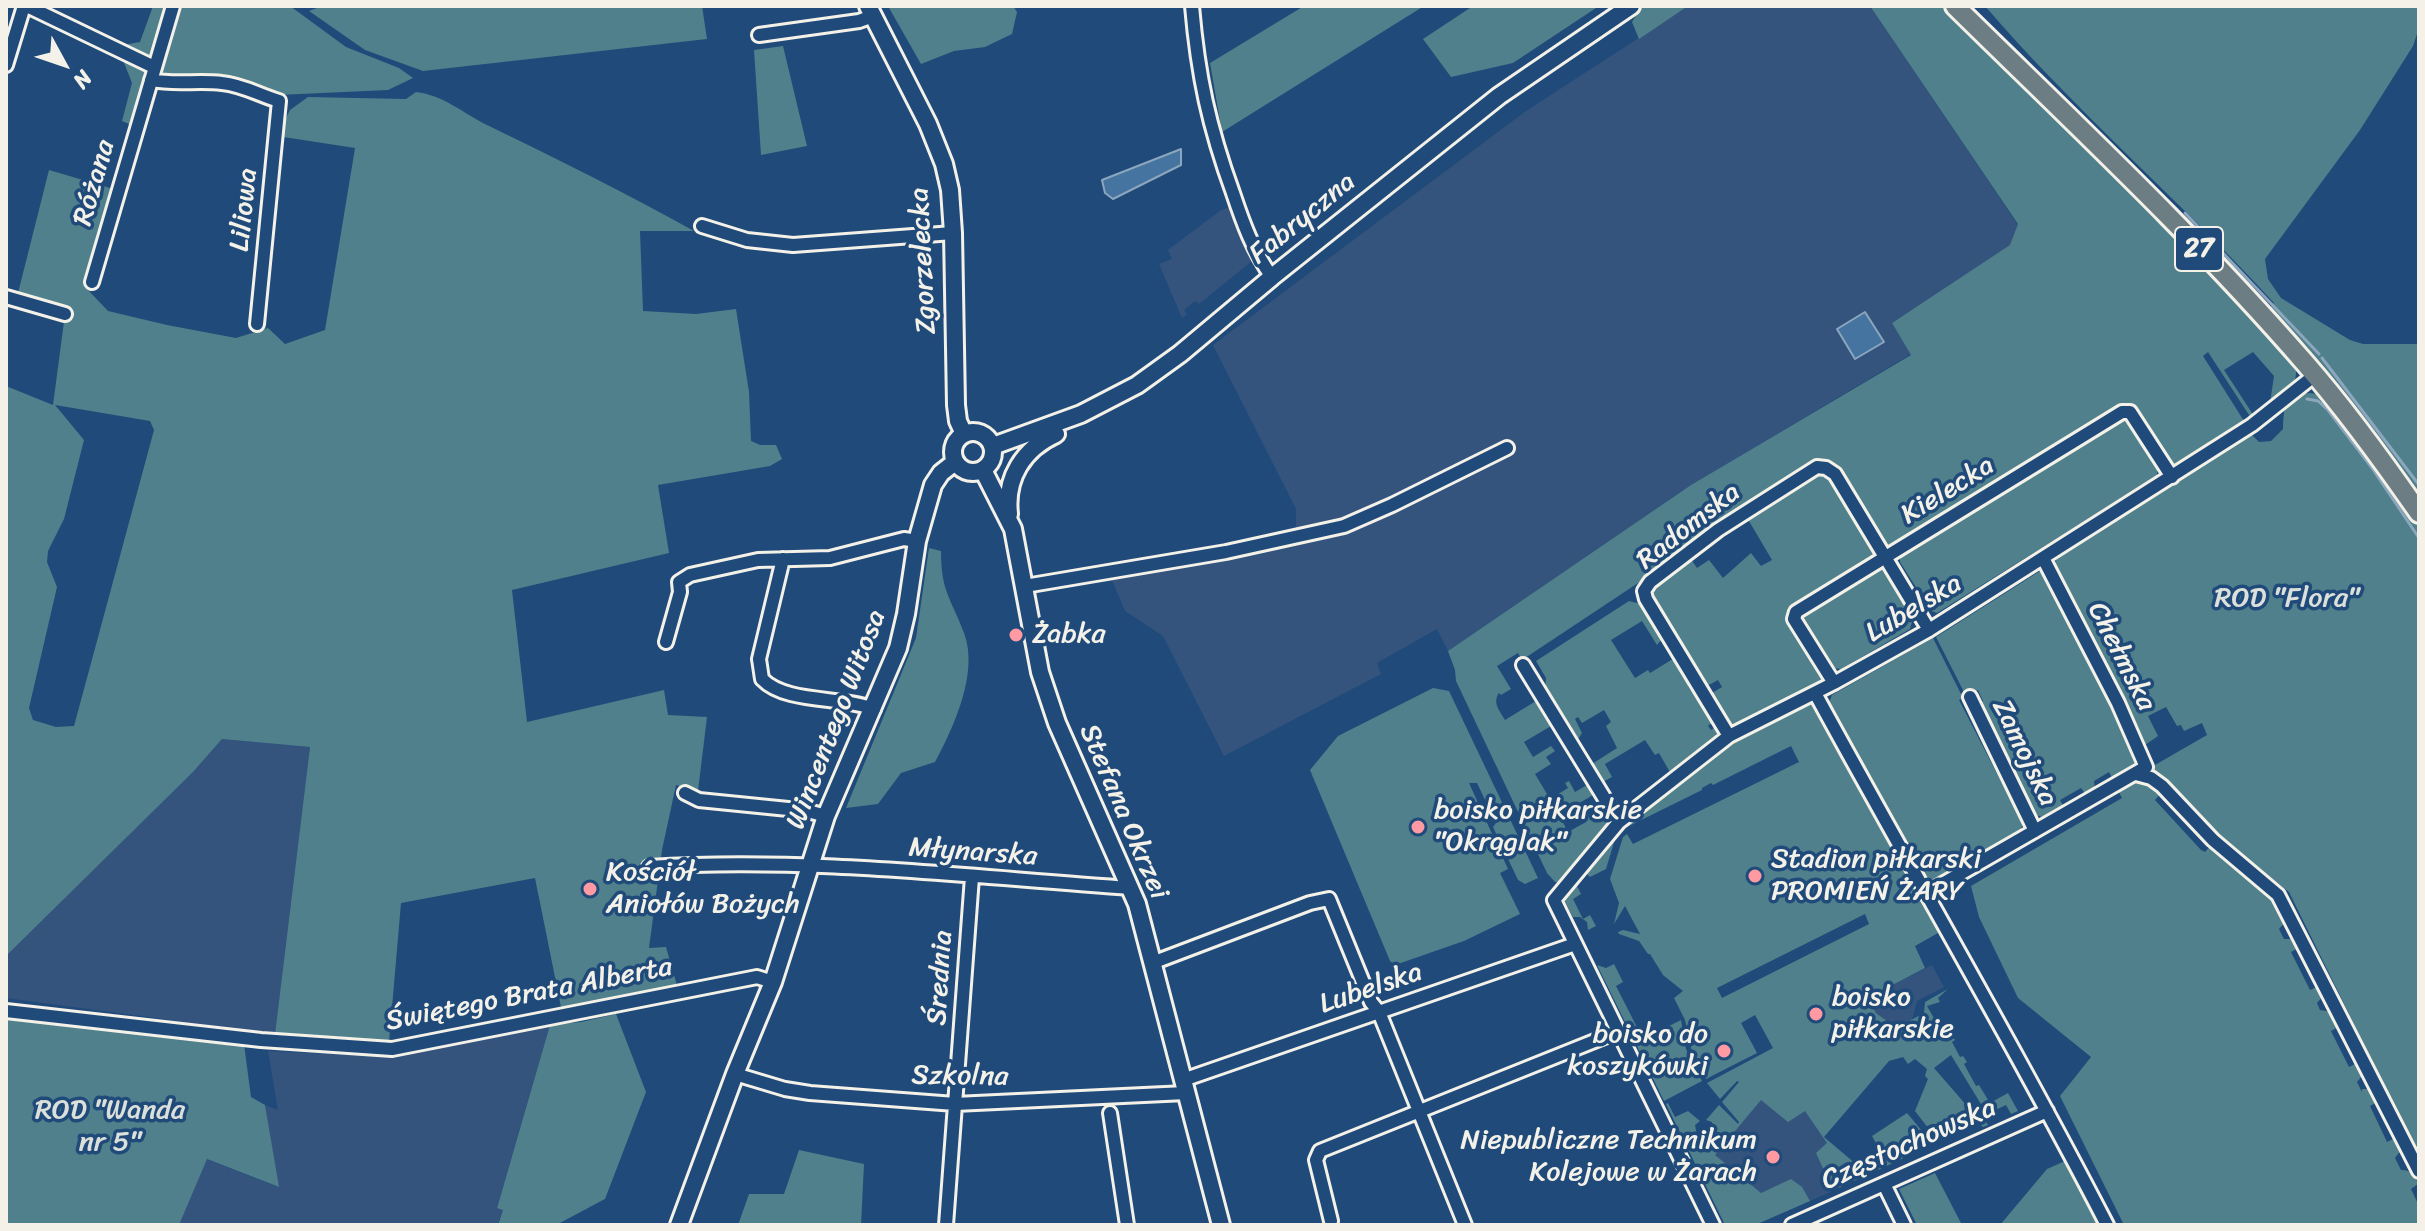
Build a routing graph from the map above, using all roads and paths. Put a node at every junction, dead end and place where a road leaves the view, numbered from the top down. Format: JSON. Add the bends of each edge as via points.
{"nodes":[{"id":1,"x":26,"y":6,"type":"edge"},
{"id":2,"x":173,"y":6,"type":"edge"},
{"id":3,"x":1192,"y":6,"type":"edge"},
{"id":4,"x":1631,"y":6,"type":"edge"},
{"id":5,"x":1955,"y":6,"type":"edge"},
{"id":6,"x":870,"y":11,"type":"edge"},
{"id":7,"x":759,"y":35,"type":"dead end"},
{"id":8,"x":6,"y":65,"type":"edge"},
{"id":9,"x":154,"y":67,"type":"junction"},
{"id":10,"x":151,"y":80,"type":"junction"},
{"id":11,"x":702,"y":226,"type":"dead end"},
{"id":12,"x":953,"y":233,"type":"junction"},
{"id":13,"x":1272,"y":277,"type":"junction"},
{"id":14,"x":92,"y":282,"type":"dead end"},
{"id":15,"x":6,"y":297,"type":"edge"},
{"id":16,"x":65,"y":314,"type":"dead end"},
{"id":17,"x":257,"y":324,"type":"dead end"},
{"id":18,"x":2315,"y":375,"type":"junction"},
{"id":19,"x":1086,"y":412,"type":"junction"},
{"id":20,"x":964,"y":434,"type":"junction"},
{"id":21,"x":993,"y":446,"type":"junction"},
{"id":22,"x":1507,"y":448,"type":"dead end"},
{"id":23,"x":955,"y":462,"type":"junction"},
{"id":24,"x":983,"y":470,"type":"junction"},
{"id":25,"x":2172,"y":477,"type":"junction"},
{"id":26,"x":2419,"y":513,"type":"edge"},
{"id":27,"x":1009,"y":520,"type":"junction"},
{"id":28,"x":917,"y":541,"type":"junction"},
{"id":29,"x":1885,"y":557,"type":"junction"},
{"id":30,"x":2043,"y":558,"type":"junction"},
{"id":31,"x":783,"y":559,"type":"junction"},
{"id":32,"x":1025,"y":586,"type":"junction"},
{"id":33,"x":1929,"y":630,"type":"junction"},
{"id":34,"x":666,"y":642,"type":"dead end"},
{"id":35,"x":1523,"y":665,"type":"dead end"},
{"id":36,"x":1834,"y":683,"type":"junction"},
{"id":37,"x":1815,"y":693,"type":"junction"},
{"id":38,"x":1970,"y":697,"type":"dead end"},
{"id":39,"x":874,"y":709,"type":"junction"},
{"id":40,"x":1729,"y":736,"type":"junction"},
{"id":41,"x":2136,"y":774,"type":"junction"},
{"id":42,"x":685,"y":793,"type":"dead end"},
{"id":43,"x":826,"y":816,"type":"junction"},
{"id":44,"x":1619,"y":822,"type":"junction"},
{"id":45,"x":2035,"y":831,"type":"junction"},
{"id":46,"x":812,"y":864,"type":"junction"},
{"id":47,"x":649,"y":867,"type":"dead end"},
{"id":48,"x":972,"y":877,"type":"junction"},
{"id":49,"x":1131,"y":888,"type":"junction"},
{"id":50,"x":1925,"y":894,"type":"junction"},
{"id":51,"x":1575,"y":944,"type":"junction"},
{"id":52,"x":1152,"y":963,"type":"junction"},
{"id":53,"x":773,"y":982,"type":"junction"},
{"id":54,"x":6,"y":1011,"type":"edge"},
{"id":55,"x":1379,"y":1012,"type":"junction"},
{"id":56,"x":1617,"y":1032,"type":"junction"},
{"id":57,"x":735,"y":1074,"type":"junction"},
{"id":58,"x":1185,"y":1086,"type":"junction"},
{"id":59,"x":955,"y":1104,"type":"junction"},
{"id":60,"x":1419,"y":1111,"type":"junction"},
{"id":61,"x":2047,"y":1111,"type":"junction"},
{"id":62,"x":1110,"y":1113,"type":"dead end"},
{"id":63,"x":2419,"y":1171,"type":"edge"},
{"id":64,"x":1884,"y":1184,"type":"junction"},
{"id":65,"x":1331,"y":1221,"type":"dead end"},
{"id":66,"x":679,"y":1225,"type":"edge"},
{"id":67,"x":946,"y":1225,"type":"edge"},
{"id":68,"x":1127,"y":1225,"type":"edge"},
{"id":69,"x":1221,"y":1225,"type":"edge"},
{"id":70,"x":1465,"y":1225,"type":"edge"},
{"id":71,"x":1713,"y":1225,"type":"edge"},
{"id":72,"x":1792,"y":1225,"type":"edge"},
{"id":73,"x":1904,"y":1225,"type":"edge"},
{"id":74,"x":2107,"y":1225,"type":"edge"}],
"edges":[{"from":1,"to":8,"type":"street"},
{"from":1,"to":9,"type":"street"},
{"from":2,"to":9,"type":"street","name":"Różana"},
{"from":3,"to":13,"type":"street","via":[[1198,70],[1222,161],[1257,256]]},
{"from":4,"to":13,"type":"street","name":"Fabryczna","via":[[1499,96]]},
{"from":5,"to":18,"type":"main road","number":"27","via":[[2221,271]]},
{"from":6,"to":7,"type":"street","via":[[859,21]]},
{"from":6,"to":12,"type":"street","name":"Zgorzelecka","via":[[944,164]]},
{"from":9,"to":10,"type":"street","name":"Różana"},
{"from":10,"to":14,"type":"street","name":"Różana"},
{"from":10,"to":17,"type":"street","name":"Liliowa","via":[[220,83],[279,101]]},
{"from":11,"to":12,"type":"street","via":[[747,240],[793,245]]},
{"from":12,"to":20,"type":"street","name":"Zgorzelecka","via":[[955,373],[958,421]]},
{"from":13,"to":19,"type":"street","name":"Fabryczna","via":[[1180,354]]},
{"from":15,"to":16,"type":"street"},
{"from":18,"to":25,"type":"street","name":"Lubelska","via":[[2252,425]]},
{"from":18,"to":26,"type":"main road","number":"27"},
{"from":19,"to":21,"type":"street","name":"Fabryczna"},
{"from":19,"to":27,"type":"street","via":[[1023,458],[1010,488]]},
{"from":20,"to":21,"type":"street","via":[[981,433]]},
{"from":20,"to":23,"type":"street","via":[[953,449]]},
{"from":21,"to":24,"type":"street","via":[[992,460]]},
{"from":22,"to":32,"type":"street","via":[[1344,526]]},
{"from":23,"to":24,"type":"street","via":[[964,470]]},
{"from":23,"to":28,"type":"street","name":"Wincentego Witosa","via":[[933,485]]},
{"from":24,"to":27,"type":"street","name":"Stefana Okrzei"},
{"from":25,"to":29,"type":"street","name":"Kielecka","via":[[2130,412],[2124,411]]},
{"from":25,"to":30,"type":"street","name":"Lubelska"},
{"from":27,"to":32,"type":"street","name":"Stefana Okrzei"},
{"from":28,"to":31,"type":"street","via":[[904,539],[830,558]]},
{"from":28,"to":39,"type":"street","name":"Wincentego Witosa","via":[[898,648]]},
{"from":29,"to":33,"type":"street"},
{"from":29,"to":36,"type":"street","name":"Kielecka","via":[[1794,615]]},
{"from":29,"to":40,"type":"street","name":"Radomska","via":[[1835,474],[1817,467],[1718,530],[1650,582],[1646,599]]},
{"from":30,"to":33,"type":"street","name":"Lubelska"},
{"from":30,"to":41,"type":"street","name":"Chełmska","via":[[2140,751],[2146,767]]},
{"from":31,"to":34,"type":"street","via":[[690,575],[679,582]]},
{"from":31,"to":39,"type":"street","via":[[759,659],[762,679],[775,690]]},
{"from":32,"to":49,"type":"street","name":"Stefana Okrzei","via":[[1040,672],[1057,723]]},
{"from":33,"to":36,"type":"street","name":"Lubelska"},
{"from":35,"to":44,"type":"street"},
{"from":36,"to":37,"type":"street","name":"Lubelska"},
{"from":37,"to":40,"type":"street","name":"Lubelska"},
{"from":37,"to":50,"type":"street"},
{"from":38,"to":45,"type":"street","name":"Zamojska"},
{"from":39,"to":43,"type":"street","name":"Wincentego Witosa"},
{"from":40,"to":44,"type":"street","name":"Lubelska"},
{"from":41,"to":45,"type":"street"},
{"from":41,"to":63,"type":"street","via":[[2162,786],[2213,840],[2278,895]]},
{"from":42,"to":43,"type":"street","via":[[699,800]]},
{"from":43,"to":46,"type":"street","name":"Wincentego Witosa"},
{"from":44,"to":51,"type":"street","name":"Lubelska","via":[[1554,900]]},
{"from":45,"to":50,"type":"street"},
{"from":46,"to":47,"type":"street","name":"Młynarska"},
{"from":46,"to":48,"type":"street","name":"Młynarska"},
{"from":46,"to":53,"type":"street","name":"Wincentego Witosa"},
{"from":48,"to":49,"type":"street","name":"Młynarska"},
{"from":48,"to":59,"type":"street","name":"Średnia"},
{"from":49,"to":52,"type":"street","name":"Stefana Okrzei"},
{"from":50,"to":61,"type":"street"},
{"from":51,"to":55,"type":"street","name":"Lubelska"},
{"from":51,"to":56,"type":"street"},
{"from":52,"to":55,"type":"street","via":[[1325,898],[1331,901]]},
{"from":52,"to":58,"type":"street","name":"Stefana Okrzei"},
{"from":53,"to":54,"type":"street","name":"Świętego Brata Alberta","via":[[757,977],[392,1049]]},
{"from":53,"to":57,"type":"street","name":"Wincentego Witosa"},
{"from":55,"to":58,"type":"street","name":"Lubelska"},
{"from":55,"to":60,"type":"street"},
{"from":56,"to":60,"type":"street"},
{"from":56,"to":71,"type":"street"},
{"from":57,"to":59,"type":"street","name":"Szkolna","via":[[810,1093]]},
{"from":57,"to":66,"type":"street","name":"Wincentego Witosa"},
{"from":58,"to":59,"type":"street","name":"Szkolna"},
{"from":58,"to":69,"type":"street","name":"Stefana Okrzei"},
{"from":59,"to":67,"type":"street","name":"Średnia"},
{"from":60,"to":65,"type":"street","via":[[1320,1151],[1316,1160]]},
{"from":60,"to":70,"type":"street"},
{"from":61,"to":64,"type":"street","name":"Częstochowska"},
{"from":61,"to":74,"type":"street"},
{"from":62,"to":68,"type":"street"},
{"from":64,"to":72,"type":"street","name":"Częstochowska"},
{"from":64,"to":73,"type":"street"}]}
